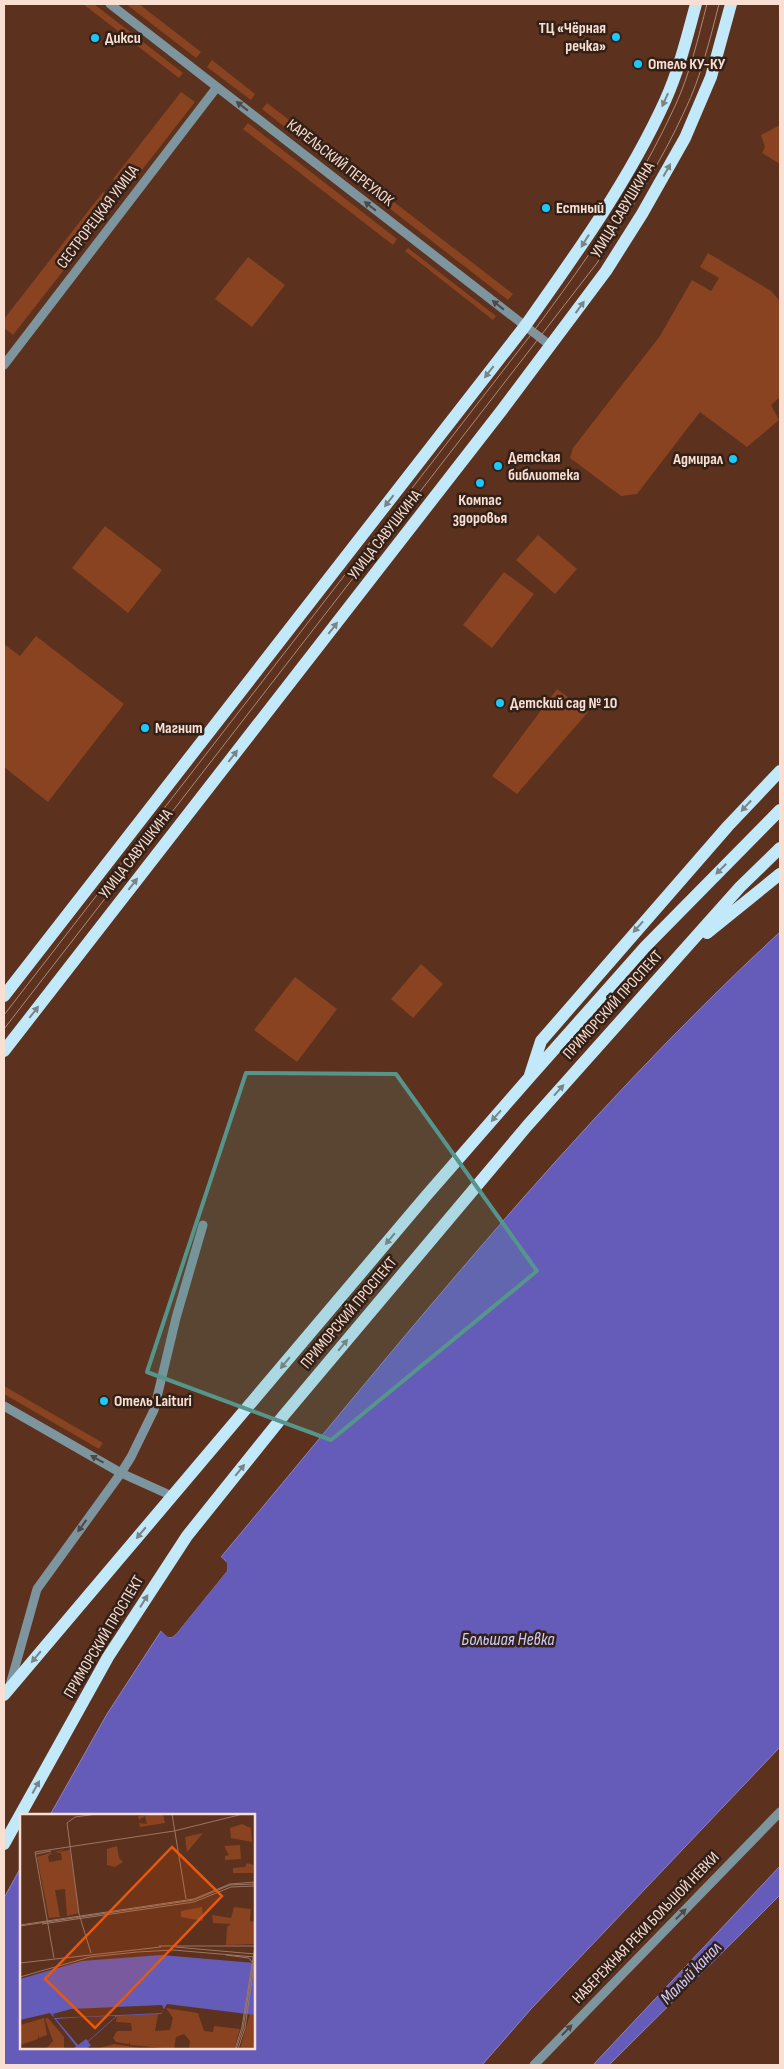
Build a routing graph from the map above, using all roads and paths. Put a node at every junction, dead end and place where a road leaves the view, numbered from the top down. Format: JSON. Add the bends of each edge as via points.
{"nodes":[{"id":1,"x":110,"y":4,"type":"edge"},
{"id":2,"x":696,"y":4,"type":"edge"},
{"id":3,"x":731,"y":4,"type":"edge"},
{"id":4,"x":216,"y":87,"type":"junction"},
{"id":5,"x":525,"y":326,"type":"junction"},
{"id":6,"x":551,"y":346,"type":"junction"},
{"id":7,"x":4,"y":365,"type":"edge"},
{"id":8,"x":780,"y":771,"type":"edge"},
{"id":9,"x":780,"y":810,"type":"edge"},
{"id":10,"x":780,"y":848,"type":"edge"},
{"id":11,"x":780,"y":874,"type":"edge"},
{"id":12,"x":676,"y":958,"type":"junction"},
{"id":13,"x":4,"y":996,"type":"edge"},
{"id":14,"x":4,"y":1051,"type":"edge"},
{"id":15,"x":528,"y":1079,"type":"junction"},
{"id":16,"x":203,"y":1225,"type":"dead end"},
{"id":17,"x":4,"y":1406,"type":"edge"},
{"id":18,"x":121,"y":1473,"type":"junction"},
{"id":19,"x":172,"y":1496,"type":"junction"},
{"id":20,"x":7,"y":1692,"type":"edge"},
{"id":21,"x":780,"y":1812,"type":"edge"},
{"id":22,"x":21,"y":1814,"type":"edge"},
{"id":23,"x":20,"y":1815,"type":"edge"},
{"id":24,"x":4,"y":1844,"type":"edge"},
{"id":25,"x":534,"y":2065,"type":"edge"}],
"edges":[{"from":1,"to":4,"type":"street","name":"КАРЕЛЬСКИЙ ПЕРЕУЛОК"},
{"from":2,"to":5,"type":"main road","name":"УЛИЦА САВУШКИНА","one_way":true,"via":[[683,54],[665,101],[638,152],[578,252]]},
{"from":6,"to":3,"type":"main road","name":"УЛИЦА САВУШКИНА","one_way":true,"via":[[606,271],[685,138],[711,77]]},
{"from":5,"to":4,"type":"street","name":"КАРЕЛЬСКИЙ ПЕРЕУЛОК","one_way":true},
{"from":4,"to":7,"type":"street","name":"СЕСТРОРЕЦКАЯ УЛИЦА"},
{"from":5,"to":6,"type":"street","name":"КАРЕЛЬСКИЙ ПЕРЕУЛОК"},
{"from":5,"to":13,"type":"main road","name":"УЛИЦА САВУШКИНА","one_way":true},
{"from":14,"to":6,"type":"main road","name":"УЛИЦА САВУШКИНА","one_way":true},
{"from":8,"to":15,"type":"main road","one_way":true,"via":[[541,1041]]},
{"from":9,"to":15,"type":"main road","name":"ПРИМОРСКИЙ ПРОСПЕКТ","one_way":true,"via":[[645,947]]},
{"from":10,"to":12,"type":"main road","name":"ПРИМОРСКИЙ ПРОСПЕКТ"},
{"from":11,"to":12,"type":"main road"},
{"from":22,"to":12,"type":"main road","name":"ПРИМОРСКИЙ ПРОСПЕКТ","one_way":true,"via":[[108,1657],[186,1536],[520,1134]]},
{"from":15,"to":19,"type":"main road","name":"ПРИМОРСКИЙ ПРОСПЕКТ","one_way":true},
{"from":16,"to":18,"type":"street","name":"ПРИМОРСКИЙ ПРОСПЕКТ","via":[[154,1410]]},
{"from":18,"to":17,"type":"street","one_way":true},
{"from":18,"to":19,"type":"street"},
{"from":18,"to":20,"type":"street","name":"ПРИМОРСКИЙ ПРОСПЕКТ","one_way":true,"via":[[37,1589]]},
{"from":19,"to":20,"type":"main road","name":"ПРИМОРСКИЙ ПРОСПЕКТ","one_way":true},
{"from":25,"to":21,"type":"street","name":"НАБЕРЕЖНАЯ РЕКИ БОЛЬШОЙ НЕВКИ","one_way":true},
{"from":24,"to":23,"type":"main road","name":"ПРИМОРСКИЙ ПРОСПЕКТ","one_way":true}]}
